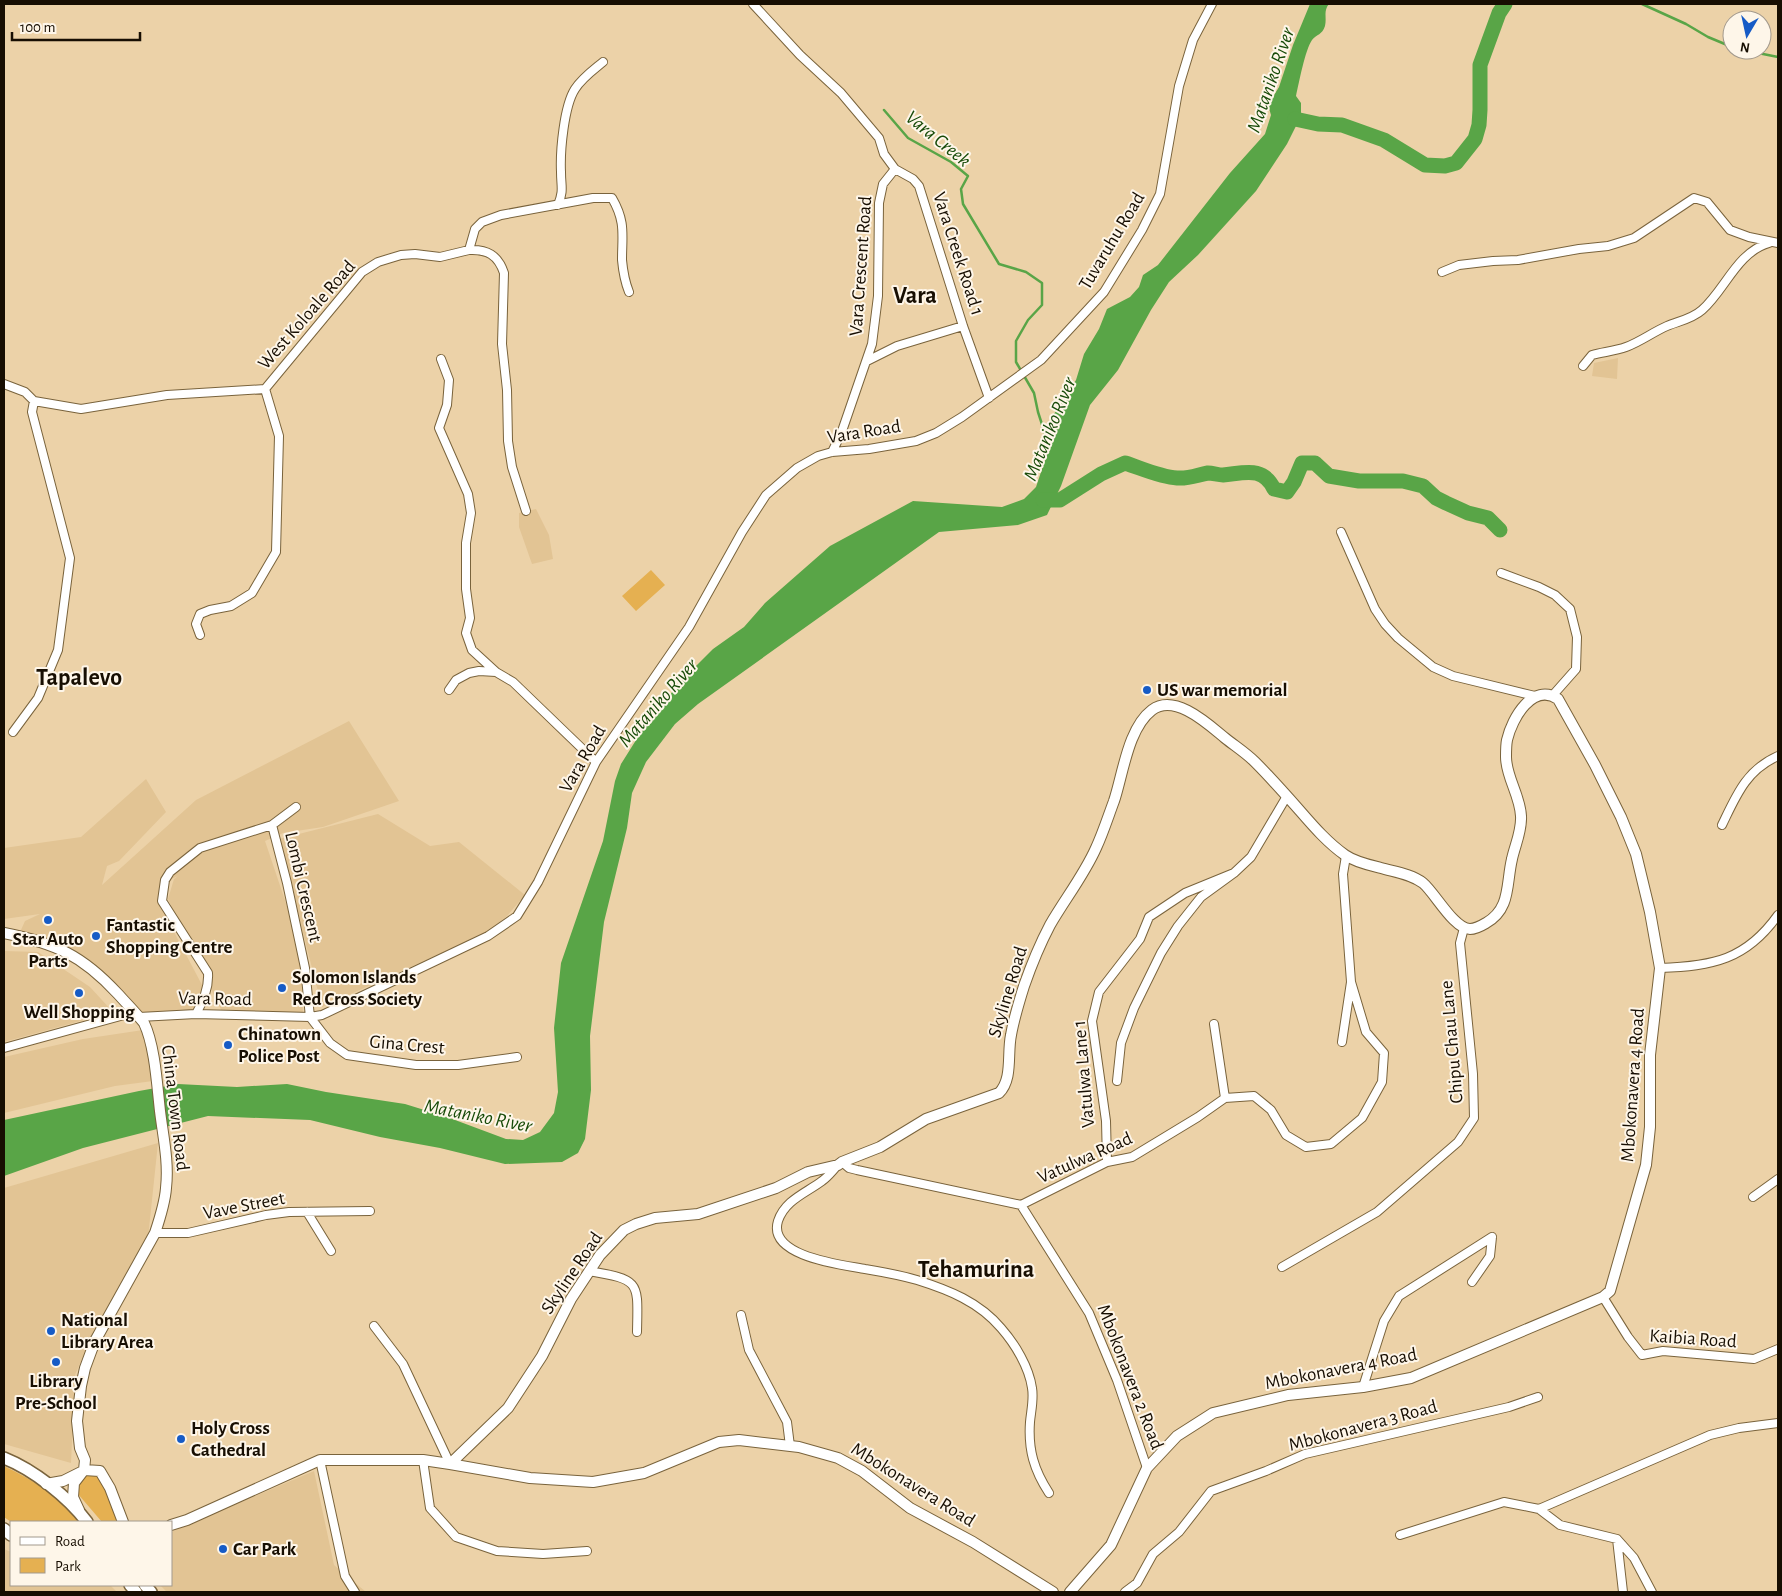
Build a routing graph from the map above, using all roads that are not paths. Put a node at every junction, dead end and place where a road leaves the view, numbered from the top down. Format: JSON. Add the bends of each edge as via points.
{"nodes":[{"id":1,"x":753,"y":4,"type":"edge"},
{"id":2,"x":1212,"y":4,"type":"edge"},
{"id":3,"x":603,"y":62,"type":"dead end"},
{"id":4,"x":895,"y":168,"type":"junction"},
{"id":5,"x":558,"y":205,"type":"junction"},
{"id":6,"x":1774,"y":243,"type":"edge"},
{"id":7,"x":469,"y":250,"type":"junction"},
{"id":8,"x":1442,"y":272,"type":"dead end"},
{"id":9,"x":629,"y":292,"type":"dead end"},
{"id":10,"x":963,"y":326,"type":"junction"},
{"id":11,"x":441,"y":359,"type":"dead end"},
{"id":12,"x":867,"y":361,"type":"junction"},
{"id":13,"x":1583,"y":366,"type":"dead end"},
{"id":14,"x":4,"y":384,"type":"edge"},
{"id":15,"x":265,"y":389,"type":"junction"},
{"id":16,"x":990,"y":398,"type":"junction"},
{"id":17,"x":34,"y":401,"type":"junction"},
{"id":18,"x":832,"y":452,"type":"junction"},
{"id":19,"x":526,"y":511,"type":"dead end"},
{"id":20,"x":1341,"y":532,"type":"dead end"},
{"id":21,"x":1501,"y":573,"type":"dead end"},
{"id":22,"x":200,"y":635,"type":"dead end"},
{"id":23,"x":496,"y":672,"type":"junction"},
{"id":24,"x":449,"y":690,"type":"dead end"},
{"id":25,"x":1553,"y":695,"type":"junction"},
{"id":26,"x":1535,"y":696,"type":"junction"},
{"id":27,"x":13,"y":732,"type":"dead end"},
{"id":28,"x":1778,"y":756,"type":"edge"},
{"id":29,"x":596,"y":762,"type":"junction"},
{"id":30,"x":1287,"y":796,"type":"junction"},
{"id":31,"x":296,"y":807,"type":"dead end"},
{"id":32,"x":272,"y":825,"type":"junction"},
{"id":33,"x":1722,"y":825,"type":"dead end"},
{"id":34,"x":1346,"y":856,"type":"junction"},
{"id":35,"x":1234,"y":873,"type":"junction"},
{"id":36,"x":1778,"y":914,"type":"edge"},
{"id":37,"x":1464,"y":928,"type":"junction"},
{"id":38,"x":4,"y":933,"type":"edge"},
{"id":39,"x":1660,"y":968,"type":"junction"},
{"id":40,"x":1351,"y":982,"type":"junction"},
{"id":41,"x":137,"y":1014,"type":"junction"},
{"id":42,"x":196,"y":1014,"type":"junction"},
{"id":43,"x":310,"y":1017,"type":"junction"},
{"id":44,"x":1214,"y":1024,"type":"dead end"},
{"id":45,"x":1342,"y":1042,"type":"dead end"},
{"id":46,"x":4,"y":1048,"type":"edge"},
{"id":47,"x":517,"y":1057,"type":"dead end"},
{"id":48,"x":1117,"y":1081,"type":"dead end"},
{"id":49,"x":1225,"y":1098,"type":"junction"},
{"id":50,"x":1107,"y":1162,"type":"junction"},
{"id":51,"x":840,"y":1163,"type":"junction"},
{"id":52,"x":1778,"y":1179,"type":"edge"},
{"id":53,"x":1753,"y":1197,"type":"dead end"},
{"id":54,"x":1021,"y":1205,"type":"junction"},
{"id":55,"x":370,"y":1211,"type":"dead end"},
{"id":56,"x":307,"y":1212,"type":"junction"},
{"id":57,"x":155,"y":1233,"type":"junction"},
{"id":58,"x":331,"y":1251,"type":"dead end"},
{"id":59,"x":1282,"y":1267,"type":"dead end"},
{"id":60,"x":589,"y":1271,"type":"junction"},
{"id":61,"x":1472,"y":1282,"type":"dead end"},
{"id":62,"x":1603,"y":1297,"type":"junction"},
{"id":63,"x":741,"y":1315,"type":"dead end"},
{"id":64,"x":374,"y":1326,"type":"dead end"},
{"id":65,"x":637,"y":1332,"type":"dead end"},
{"id":66,"x":1778,"y":1349,"type":"edge"},
{"id":67,"x":1363,"y":1387,"type":"junction"},
{"id":68,"x":1538,"y":1397,"type":"dead end"},
{"id":69,"x":1778,"y":1423,"type":"edge"},
{"id":70,"x":790,"y":1446,"type":"junction"},
{"id":71,"x":4,"y":1458,"type":"edge"},
{"id":72,"x":320,"y":1460,"type":"junction"},
{"id":73,"x":423,"y":1460,"type":"junction"},
{"id":74,"x":450,"y":1464,"type":"junction"},
{"id":75,"x":1147,"y":1468,"type":"junction"},
{"id":76,"x":84,"y":1470,"type":"junction"},
{"id":77,"x":46,"y":1484,"type":"junction"},
{"id":78,"x":1049,"y":1493,"type":"dead end"},
{"id":79,"x":1538,"y":1509,"type":"junction"},
{"id":80,"x":84,"y":1518,"type":"edge"},
{"id":81,"x":123,"y":1521,"type":"edge"},
{"id":82,"x":172,"y":1525,"type":"edge"},
{"id":83,"x":1400,"y":1535,"type":"dead end"},
{"id":84,"x":1617,"y":1540,"type":"junction"},
{"id":85,"x":587,"y":1551,"type":"dead end"},
{"id":86,"x":352,"y":1590,"type":"edge"},
{"id":87,"x":1053,"y":1592,"type":"edge"},
{"id":88,"x":1070,"y":1592,"type":"edge"},
{"id":89,"x":1125,"y":1592,"type":"edge"},
{"id":90,"x":1623,"y":1592,"type":"edge"},
{"id":91,"x":1652,"y":1592,"type":"edge"}],
"edges":[{"from":1,"to":4,"type":"street","name":"Vara Creek Road 1","via":[[841,93],[879,138],[884,154]]},
{"from":2,"to":16,"type":"street","name":"Tuvaruhu Road","via":[[1192,40],[1179,86],[1160,194],[1142,230],[1104,292],[1041,360]]},
{"from":3,"to":5,"type":"street","via":[[584,77],[574,91],[562,142],[563,187]]},
{"from":4,"to":10,"type":"street","name":"Vara Creek Road 1","via":[[919,186]]},
{"from":4,"to":12,"type":"street","name":"Vara Crescent Road","via":[[883,184],[880,202],[878,296]]},
{"from":5,"to":7,"type":"street","via":[[501,215],[482,222]]},
{"from":5,"to":9,"type":"street","via":[[612,198],[623,226],[622,261]]},
{"from":6,"to":8,"type":"street","via":[[1730,230],[1707,202],[1694,198],[1634,238],[1608,246],[1518,260],[1459,265]]},
{"from":6,"to":13,"type":"street","via":[[1758,246],[1750,253],[1712,301],[1692,318],[1624,348],[1592,355]]},
{"from":7,"to":15,"type":"street","name":"West Koloale Road","via":[[440,257],[401,256],[378,262],[362,272]]},
{"from":7,"to":19,"type":"street","via":[[480,249],[492,254],[501,263],[504,273],[502,344],[508,441],[512,467]]},
{"from":10,"to":12,"type":"street","via":[[897,346]]},
{"from":10,"to":16,"type":"street","name":"Vara Creek Road 1"},
{"from":11,"to":23,"type":"street","via":[[449,380],[447,405],[439,428],[468,494],[471,513],[466,543],[470,618],[466,633],[472,650]]},
{"from":12,"to":18,"type":"street","name":"Vara Crescent Road"},
{"from":14,"to":17,"type":"street","name":"West Koloale Road","via":[[25,392]]},
{"from":15,"to":17,"type":"street","name":"West Koloale Road","via":[[167,394],[81,409]]},
{"from":15,"to":22,"type":"street","via":[[279,436],[276,552],[252,593],[231,606],[200,614],[196,624]]},
{"from":16,"to":18,"type":"street","name":"Vara Road","via":[[936,433],[916,441]]},
{"from":17,"to":27,"type":"street","via":[[32,412],[70,558],[58,650],[38,698]]},
{"from":18,"to":29,"type":"street","name":"Vara Road","via":[[797,468],[766,495],[689,626]]},
{"from":20,"to":26,"type":"street","via":[[1375,609],[1398,638],[1433,667],[1453,676]]},
{"from":21,"to":25,"type":"street","via":[[1555,595],[1570,609],[1577,637],[1576,670]]},
{"from":23,"to":24,"type":"street","via":[[468,673],[456,680]]},
{"from":23,"to":29,"type":"street","via":[[513,682]]},
{"from":25,"to":26,"type":"street"},
{"from":25,"to":39,"type":"street","name":"Mbokonavera 4 Road","via":[[1595,765],[1636,854]]},
{"from":26,"to":37,"type":"street","via":[[1514,721],[1507,740],[1506,767],[1521,814],[1503,907],[1497,915],[1477,927]]},
{"from":28,"to":33,"type":"street","via":[[1753,771],[1737,793]]},
{"from":29,"to":43,"type":"street","name":"Vara Road","via":[[538,882],[517,916],[488,936],[322,1015]]},
{"from":30,"to":34,"type":"street","name":"Skyline Road"},
{"from":30,"to":35,"type":"street","via":[[1251,857]]},
{"from":30,"to":51,"type":"street","name":"Skyline Road","via":[[1253,760],[1203,720],[1177,706],[1163,705],[1152,710],[1143,720],[1128,750],[1115,798],[1095,850],[1049,927],[1034,960],[1014,1021],[1005,1088],[926,1119],[880,1147]]},
{"from":31,"to":32,"type":"street","name":"Lombi Crescent"},
{"from":32,"to":42,"type":"street","name":"Lombi Crescent","via":[[200,848],[170,872],[165,880],[162,901],[208,973],[205,997]]},
{"from":32,"to":43,"type":"street","name":"Lombi Crescent","via":[[305,968]]},
{"from":34,"to":37,"type":"street","name":"Skyline Road","via":[[1421,882]]},
{"from":34,"to":40,"type":"street","via":[[1343,874]]},
{"from":35,"to":48,"type":"street","via":[[1201,897],[1161,953],[1121,1043]]},
{"from":35,"to":50,"type":"street","name":"Vatulwa Lane 1","via":[[1185,893],[1149,917],[1140,939],[1099,992],[1092,1021],[1106,1121]]},
{"from":36,"to":39,"type":"street","via":[[1741,952],[1720,961]]},
{"from":37,"to":59,"type":"street","name":"Chipu Chau Lane","via":[[1460,943],[1474,1074],[1474,1118],[1458,1142],[1377,1212]]},
{"from":38,"to":41,"type":"street","name":"China Town Road","via":[[31,938],[72,954],[94,970]]},
{"from":39,"to":62,"type":"street","name":"Mbokonavera 4 Road","via":[[1650,1055],[1650,1127],[1646,1165],[1610,1292]]},
{"from":40,"to":45,"type":"street"},
{"from":40,"to":49,"type":"street","via":[[1366,1032],[1384,1053],[1382,1082],[1362,1118],[1332,1144],[1306,1147],[1286,1135],[1271,1110],[1254,1096]]},
{"from":41,"to":42,"type":"street","name":"Vara Road"},
{"from":41,"to":46,"type":"street","name":"Vara Road"},
{"from":41,"to":57,"type":"street","name":"China Town Road","via":[[147,1031],[166,1155],[166,1187]]},
{"from":42,"to":43,"type":"street","name":"Vara Road"},
{"from":43,"to":47,"type":"street","name":"Gina Crest","via":[[330,1043],[347,1055],[416,1065],[458,1065]]},
{"from":44,"to":49,"type":"street"},
{"from":49,"to":50,"type":"street","name":"Vatulwa Road","via":[[1132,1157]]},
{"from":50,"to":54,"type":"street","name":"Vatulwa Road"},
{"from":51,"to":54,"type":"street","via":[[857,1170]]},
{"from":51,"to":60,"type":"street","name":"Skyline Road","via":[[698,1214],[655,1218],[636,1224],[615,1238]]},
{"from":51,"to":78,"type":"street","via":[[822,1181],[790,1202],[778,1222],[782,1241],[800,1254],[816,1260],[923,1282],[964,1298],[985,1311],[1015,1346],[1028,1374],[1032,1388],[1029,1432],[1033,1460],[1038,1478]]},
{"from":52,"to":53,"type":"street"},
{"from":54,"to":75,"type":"street","name":"Mbokonavera 2 Road","via":[[1089,1313],[1117,1380]]},
{"from":55,"to":56,"type":"street","name":"Vave Street"},
{"from":56,"to":57,"type":"street","name":"Vave Street","via":[[266,1215],[188,1233]]},
{"from":56,"to":58,"type":"street"},
{"from":57,"to":76,"type":"street","name":"China Town Road","via":[[96,1341],[85,1368],[77,1421]]},
{"from":60,"to":65,"type":"street","via":[[619,1276],[633,1285],[638,1295]]},
{"from":60,"to":74,"type":"street","name":"Skyline Road","via":[[520,1392],[508,1408]]},
{"from":61,"to":67,"type":"street","via":[[1490,1256],[1492,1238],[1399,1296],[1384,1321]]},
{"from":62,"to":66,"type":"street","name":"Kaibia Road","via":[[1642,1355],[1663,1351],[1754,1359]]},
{"from":62,"to":67,"type":"street","name":"Mbokonavera 4 Road","via":[[1411,1378]]},
{"from":63,"to":70,"type":"street","via":[[748,1350],[787,1422]]},
{"from":64,"to":74,"type":"street","via":[[402,1364]]},
{"from":67,"to":75,"type":"street","name":"Mbokonavera 4 Road","via":[[1288,1395],[1213,1412],[1177,1436]]},
{"from":68,"to":89,"type":"street","name":"Mbokonavera 3 Road","via":[[1509,1407],[1305,1454],[1211,1491],[1179,1532],[1153,1554],[1137,1583]]},
{"from":69,"to":79,"type":"street","via":[[1710,1435]]},
{"from":70,"to":74,"type":"street","name":"Mbokonavera Road","via":[[739,1440],[719,1442],[644,1473],[593,1482],[530,1478]]},
{"from":70,"to":87,"type":"street","name":"Mbokonavera Road","via":[[838,1458],[862,1470],[910,1508],[973,1542]]},
{"from":71,"to":77,"type":"main road"},
{"from":72,"to":73,"type":"street"},
{"from":72,"to":82,"type":"street"},
{"from":72,"to":86,"type":"street","via":[[345,1576]]},
{"from":73,"to":74,"type":"street"},
{"from":73,"to":85,"type":"street","via":[[430,1508],[456,1537],[497,1551],[543,1554]]},
{"from":75,"to":88,"type":"street","name":"Mbokonavera 2 Road","via":[[1111,1545]]},
{"from":76,"to":77,"type":"street"},
{"from":76,"to":80,"type":"street","via":[[74,1483],[73,1497]]},
{"from":76,"to":81,"type":"street","via":[[100,1471]]},
{"from":77,"to":80,"type":"main road","via":[[61,1494]]},
{"from":79,"to":83,"type":"street","via":[[1504,1502]]},
{"from":79,"to":84,"type":"street","via":[[1560,1525]]},
{"from":84,"to":90,"type":"street"},
{"from":84,"to":91,"type":"street","via":[[1634,1558]]}]}
